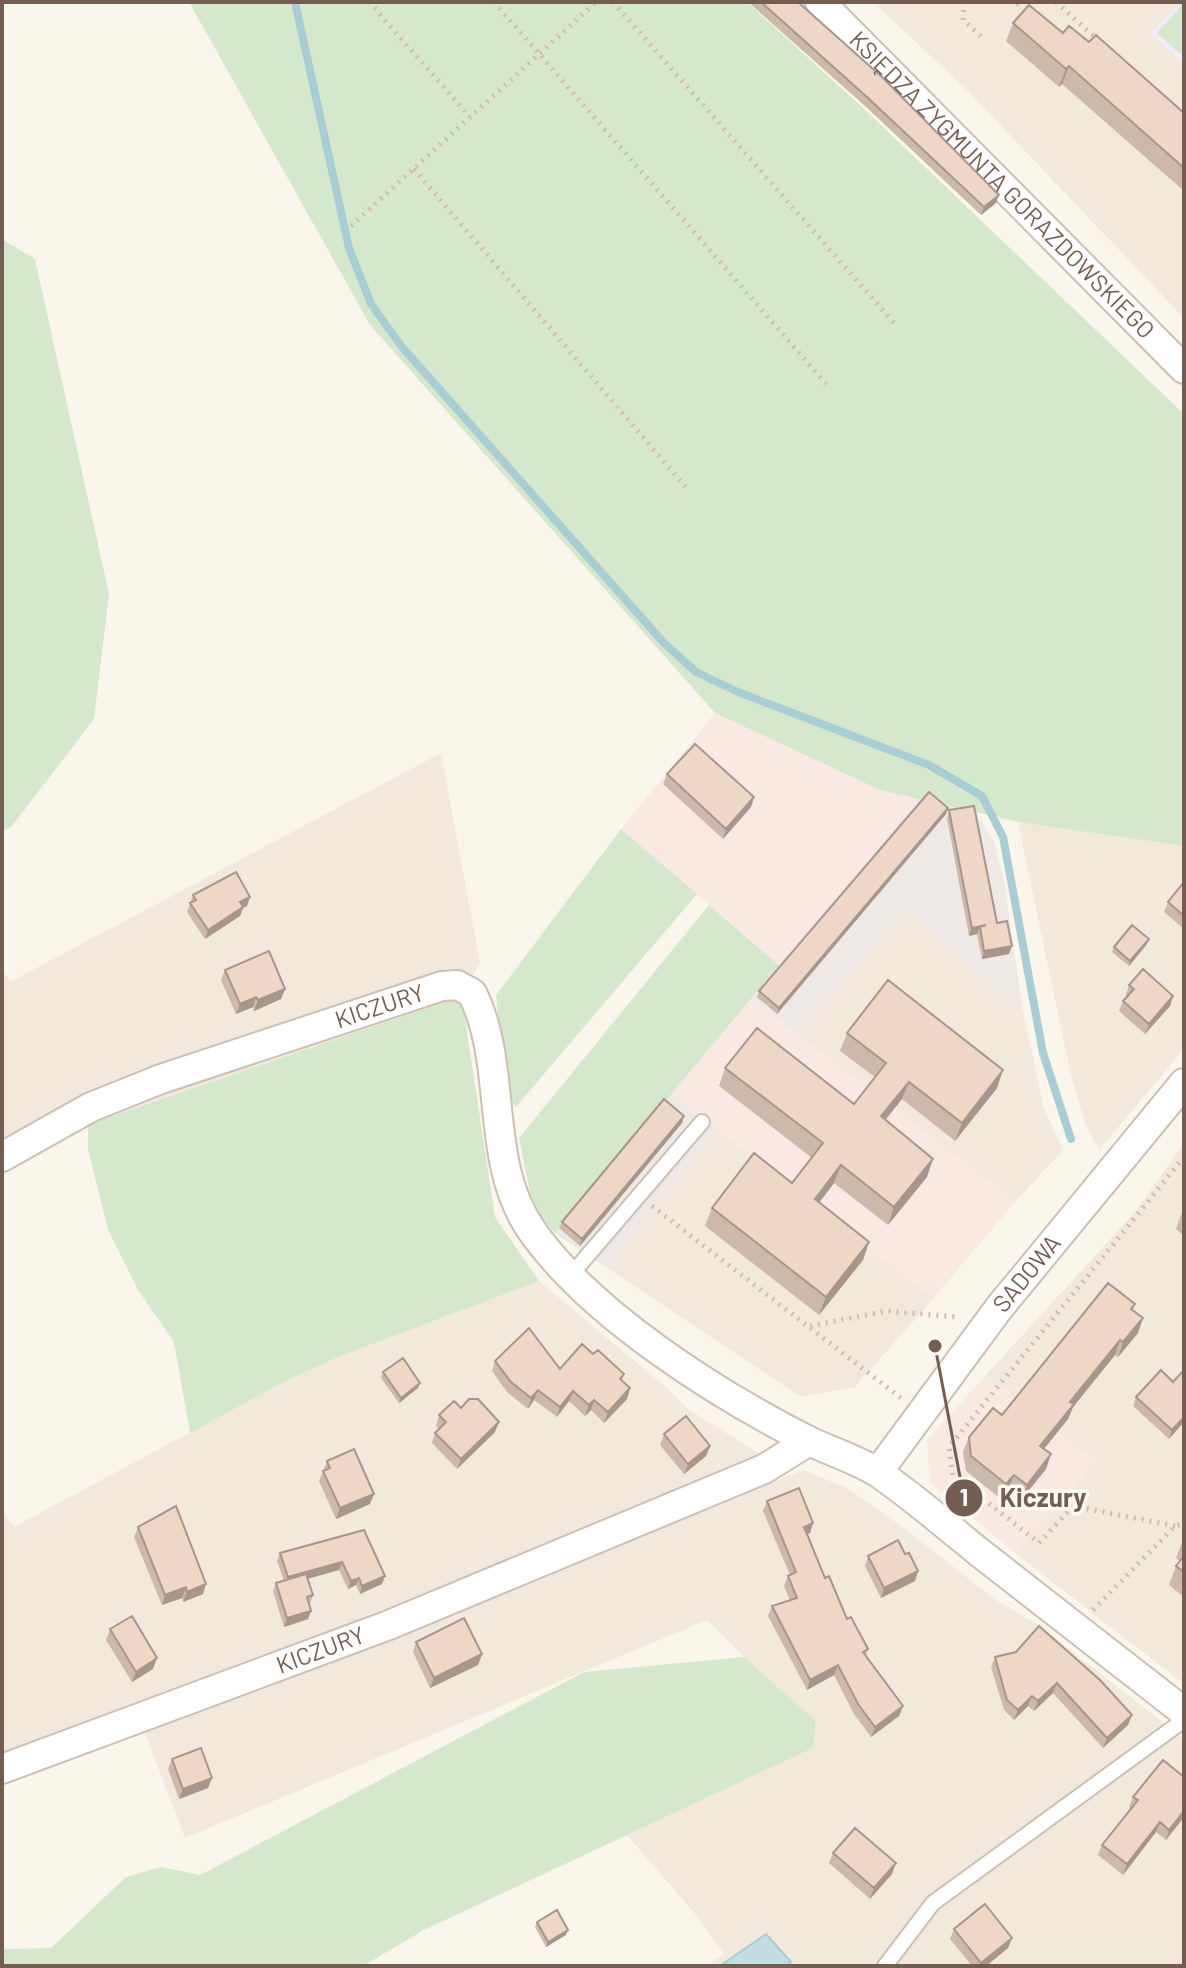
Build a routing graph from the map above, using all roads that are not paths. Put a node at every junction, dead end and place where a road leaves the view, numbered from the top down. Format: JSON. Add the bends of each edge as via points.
{"nodes":[{"id":1,"x":820,"y":2,"type":"edge"},
{"id":2,"x":1184,"y":369,"type":"edge"},
{"id":3,"x":1184,"y":1083,"type":"edge"},
{"id":4,"x":702,"y":1122,"type":"dead end"},
{"id":5,"x":2,"y":1157,"type":"edge"},
{"id":6,"x":570,"y":1276,"type":"junction"},
{"id":7,"x":809,"y":1441,"type":"junction"},
{"id":8,"x":878,"y":1472,"type":"junction"},
{"id":9,"x":1184,"y":1712,"type":"edge"},
{"id":10,"x":1184,"y":1720,"type":"edge"},
{"id":11,"x":2,"y":1769,"type":"edge"},
{"id":12,"x":885,"y":1966,"type":"edge"}],
"edges":[{"from":1,"to":2,"type":"street","name":"KSIĘDZA ZYGMUNTA GORAZDOWSKIEGO"},
{"from":3,"to":8,"type":"street","name":"SADOWA","via":[[999,1308]]},
{"from":4,"to":6,"type":"lane"},
{"from":5,"to":6,"type":"street","name":"KICZURY","via":[[91,1107],[161,1079],[457,985],[472,993],[481,1010],[509,1184],[518,1208]]},
{"from":6,"to":7,"type":"street","name":"KICZURY","via":[[673,1360]]},
{"from":7,"to":8,"type":"street","name":"KICZURY"},
{"from":7,"to":11,"type":"street","name":"KICZURY","via":[[764,1469],[389,1625]]},
{"from":8,"to":9,"type":"street","name":"KICZURY"},
{"from":10,"to":12,"type":"lane","via":[[933,1903]]}]}
